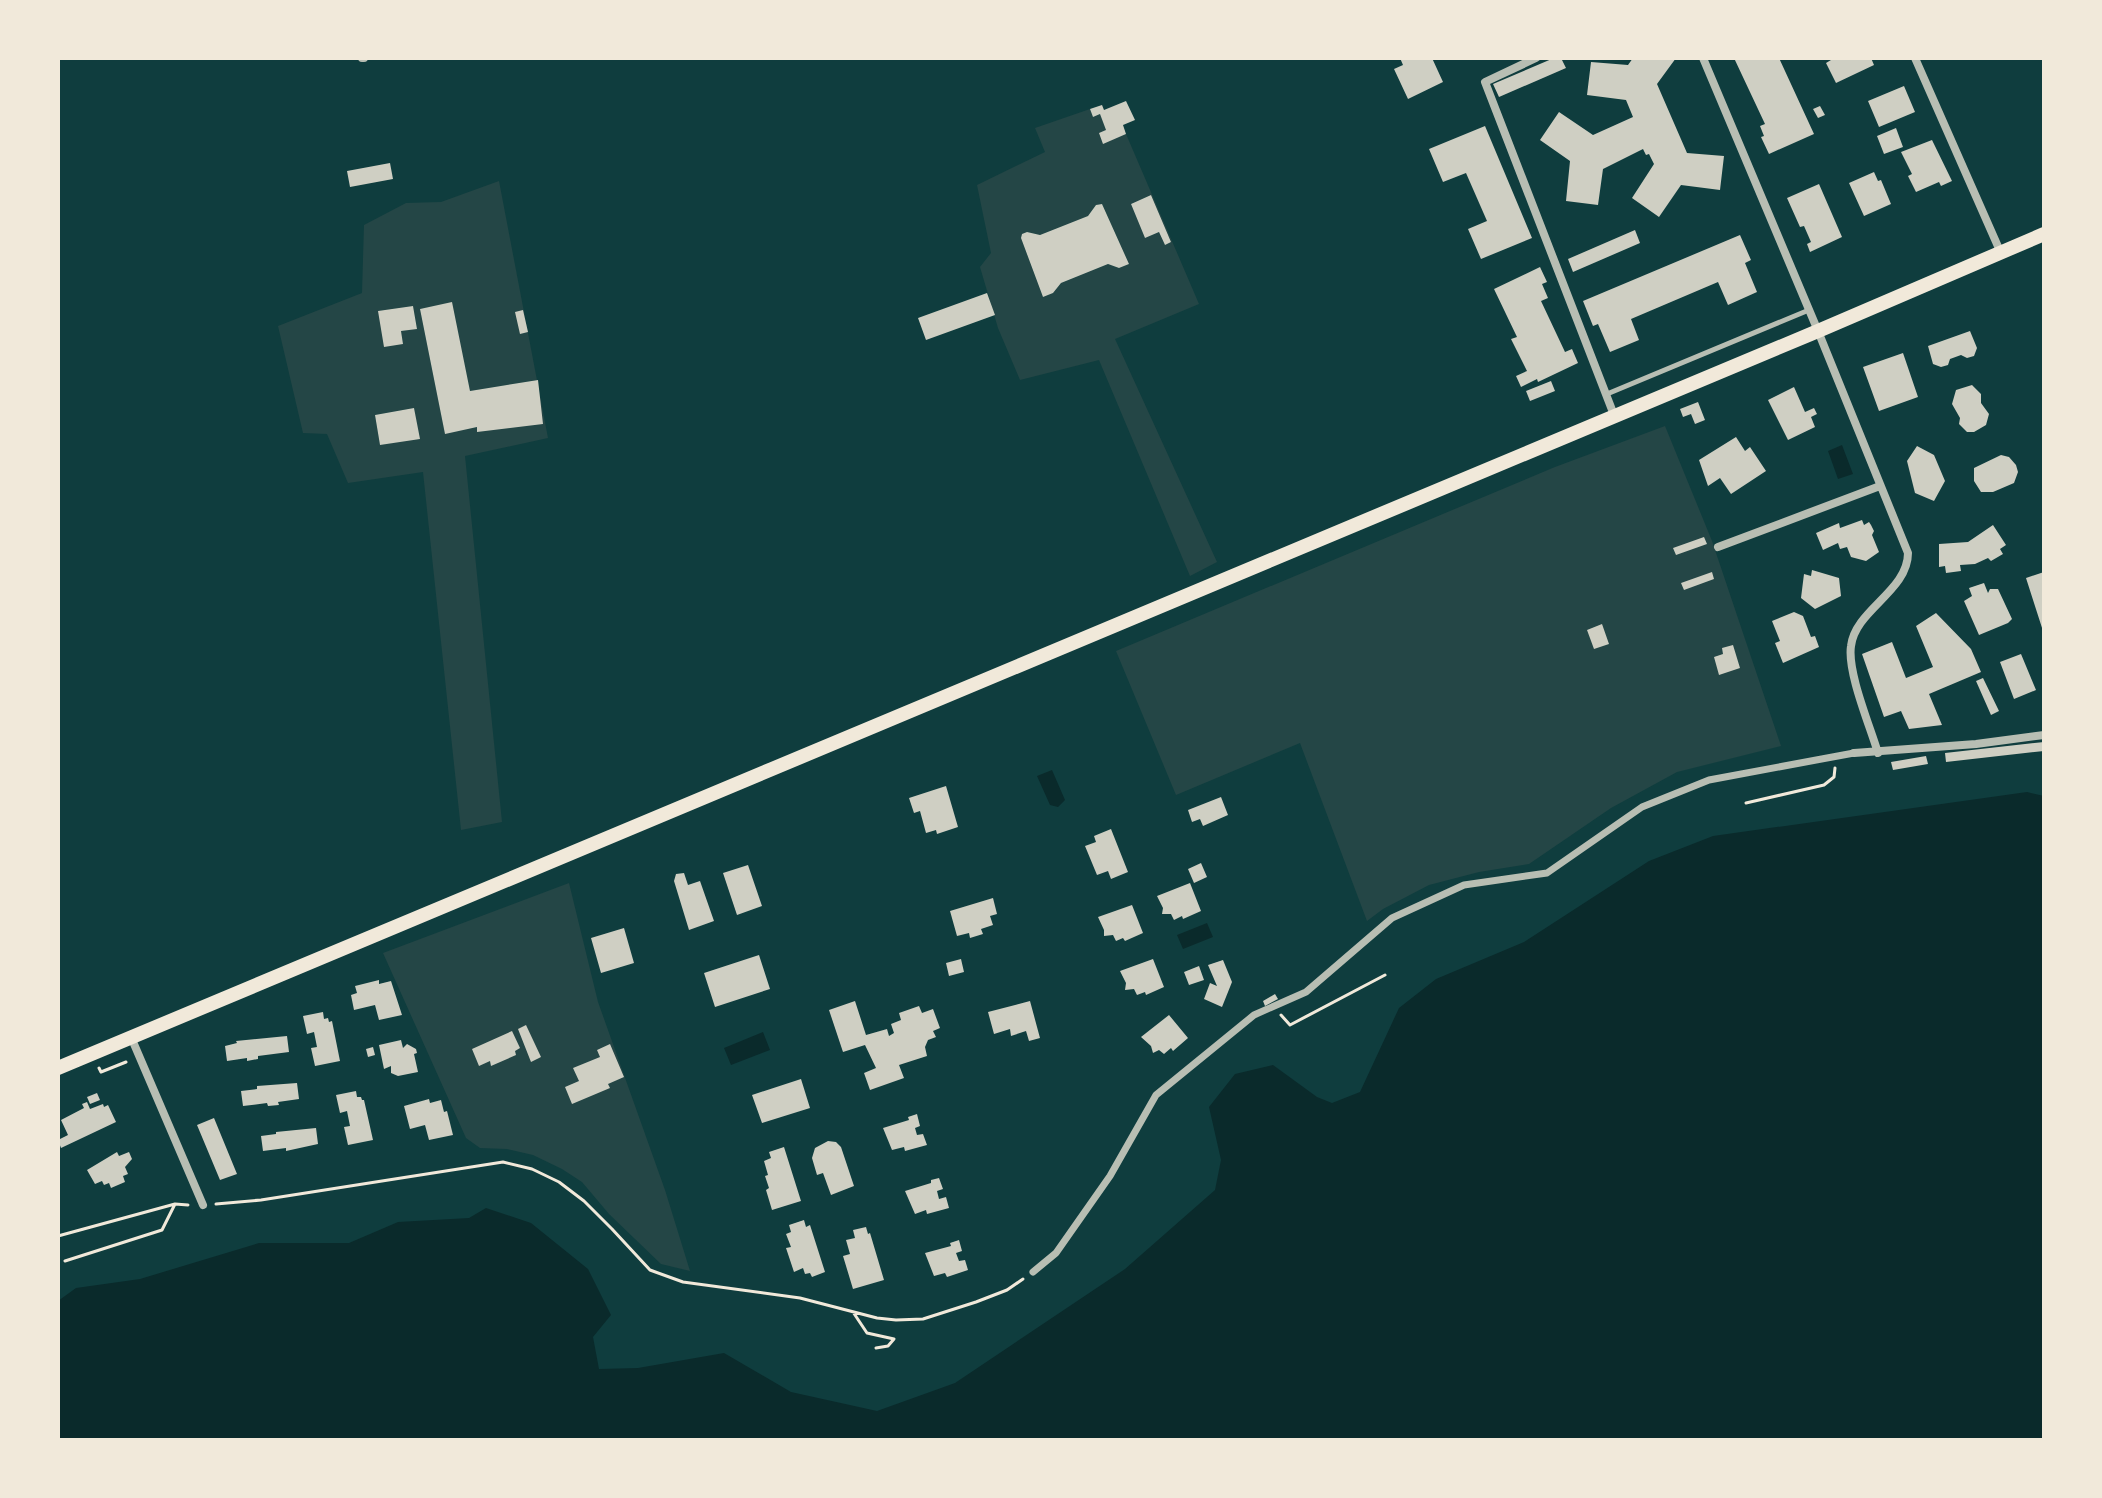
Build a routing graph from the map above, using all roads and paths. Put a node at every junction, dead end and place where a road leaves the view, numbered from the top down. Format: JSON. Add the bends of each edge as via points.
{"nodes":[{"id":1,"x":1536,"y":58,"type":"edge"},
{"id":2,"x":1703,"y":58,"type":"edge"},
{"id":3,"x":1915,"y":58,"type":"edge"},
{"id":4,"x":2044,"y":234,"type":"edge"},
{"id":5,"x":2000,"y":251,"type":"junction"},
{"id":6,"x":1809,"y":310,"type":"junction"},
{"id":7,"x":1818,"y":331,"type":"junction"},
{"id":8,"x":1606,"y":394,"type":"junction"},
{"id":9,"x":1614,"y":415,"type":"junction"},
{"id":10,"x":1880,"y":486,"type":"junction"},
{"id":11,"x":1718,"y":547,"type":"dead end"},
{"id":12,"x":2044,"y":735,"type":"edge"},
{"id":13,"x":1854,"y":753,"type":"joint"},
{"id":14,"x":1878,"y":753,"type":"junction"},
{"id":15,"x":1836,"y":756,"type":"junction"},
{"id":16,"x":1746,"y":803,"type":"dead end"},
{"id":17,"x":1385,"y":975,"type":"dead end"},
{"id":18,"x":1273,"y":1007,"type":"junction"},
{"id":19,"x":131,"y":1037,"type":"junction"},
{"id":20,"x":92,"y":1053,"type":"junction"},
{"id":21,"x":128,"y":1062,"type":"dead end"},
{"id":22,"x":58,"y":1068,"type":"edge"},
{"id":23,"x":175,"y":1204,"type":"junction"},
{"id":24,"x":203,"y":1205,"type":"junction"},
{"id":25,"x":58,"y":1236,"type":"edge"},
{"id":26,"x":65,"y":1261,"type":"dead end"},
{"id":27,"x":1033,"y":1272,"type":"joint"},
{"id":28,"x":853,"y":1312,"type":"junction"},
{"id":29,"x":876,"y":1348,"type":"dead end"}],
"edges":[{"from":1,"to":8,"type":"street","via":[[1485,82]]},
{"from":2,"to":6,"type":"street"},
{"from":3,"to":5,"type":"street"},
{"from":4,"to":5,"type":"main road"},
{"from":5,"to":7,"type":"main road"},
{"from":6,"to":7,"type":"street"},
{"from":6,"to":8,"type":"lane"},
{"from":7,"to":9,"type":"main road"},
{"from":7,"to":10,"type":"street"},
{"from":8,"to":9,"type":"street"},
{"from":9,"to":19,"type":"main road"},
{"from":10,"to":11,"type":"street"},
{"from":10,"to":14,"type":"street","via":[[1908,561],[1855,632],[1850,651]]},
{"from":12,"to":14,"type":"street"},
{"from":13,"to":14,"type":"street"},
{"from":13,"to":15,"type":"street"},
{"from":15,"to":16,"type":"path","via":[[1834,777],[1824,785]]},
{"from":15,"to":18,"type":"street","via":[[1709,780],[1642,807],[1547,873],[1464,885],[1392,918],[1306,992]]},
{"from":17,"to":18,"type":"path","via":[[1290,1025]]},
{"from":18,"to":27,"type":"street","via":[[1254,1015],[1156,1095],[1101,1189],[1056,1253]]},
{"from":19,"to":20,"type":"main road"},
{"from":19,"to":24,"type":"street"},
{"from":20,"to":21,"type":"path","via":[[101,1072]]},
{"from":20,"to":22,"type":"main road"},
{"from":23,"to":24,"type":"path"},
{"from":23,"to":25,"type":"path"},
{"from":23,"to":26,"type":"path","via":[[162,1230]]},
{"from":24,"to":28,"type":"path","via":[[503,1162],[559,1182],[650,1270],[683,1282],[800,1298]]},
{"from":27,"to":28,"type":"path","via":[[1007,1290],[923,1319]]},
{"from":28,"to":29,"type":"path","via":[[867,1333],[894,1339]]}]}
